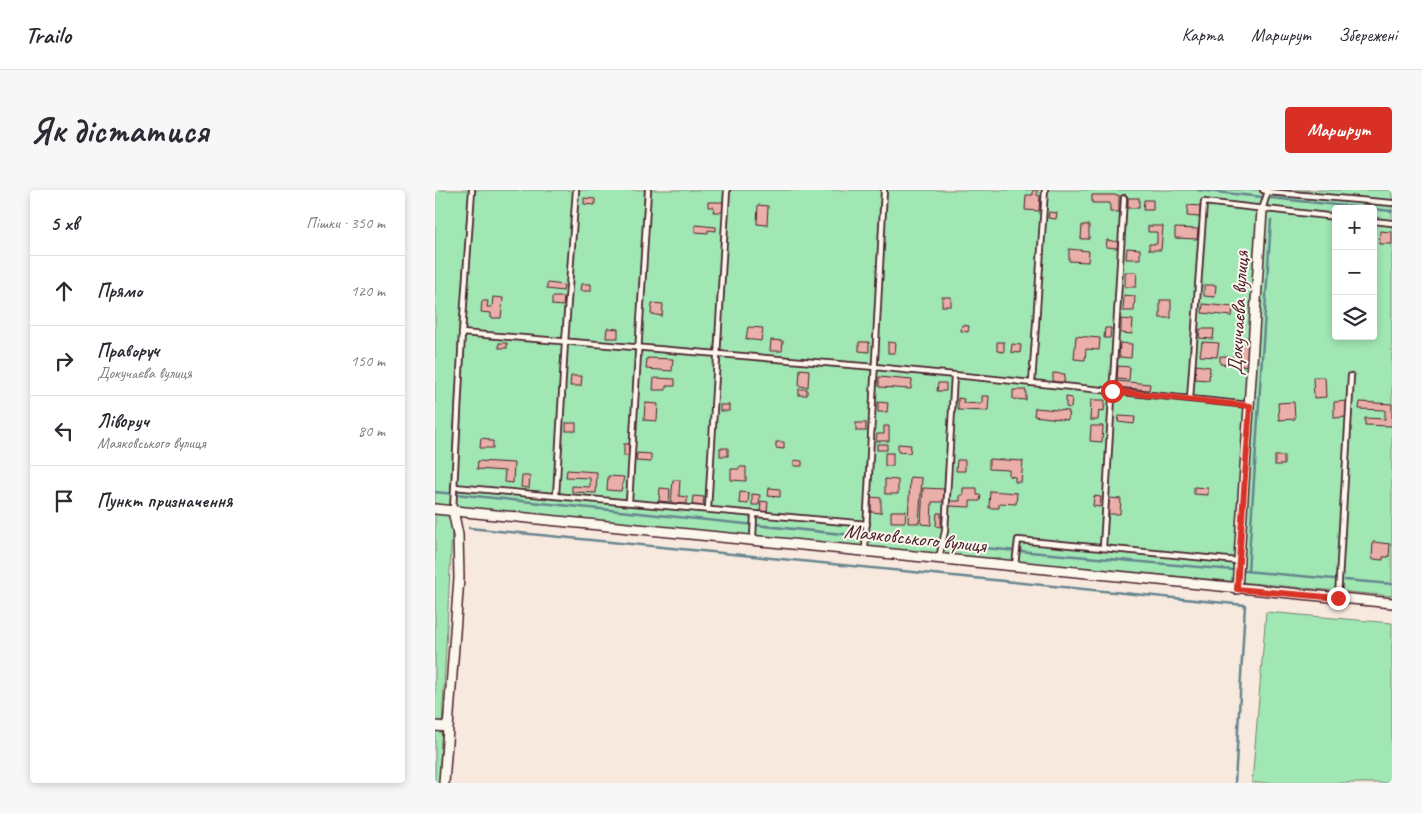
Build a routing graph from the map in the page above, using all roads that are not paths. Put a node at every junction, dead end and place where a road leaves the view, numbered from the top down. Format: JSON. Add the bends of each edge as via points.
{"nodes":[{"id":1,"x":472,"y":190,"type":"edge"},
{"id":2,"x":576,"y":190,"type":"edge"},
{"id":3,"x":648,"y":190,"type":"edge"},
{"id":4,"x":727,"y":190,"type":"edge"},
{"id":5,"x":884,"y":190,"type":"edge"},
{"id":6,"x":1045,"y":190,"type":"edge"},
{"id":7,"x":1267,"y":191,"type":"edge"},
{"id":8,"x":1124,"y":198,"type":"dead end"},
{"id":9,"x":1392,"y":204,"type":"edge"},
{"id":10,"x":1262,"y":210,"type":"junction"},
{"id":11,"x":1332,"y":217,"type":"edge"},
{"id":12,"x":1377,"y":221,"type":"edge"},
{"id":13,"x":1392,"y":222,"type":"edge"},
{"id":14,"x":462,"y":333,"type":"junction"},
{"id":15,"x":565,"y":342,"type":"junction"},
{"id":16,"x":638,"y":348,"type":"junction"},
{"id":17,"x":717,"y":354,"type":"junction"},
{"id":18,"x":875,"y":367,"type":"junction"},
{"id":19,"x":954,"y":375,"type":"junction"},
{"id":20,"x":1351,"y":376,"type":"dead end"},
{"id":21,"x":1032,"y":383,"type":"junction"},
{"id":22,"x":1112,"y":391,"type":"junction"},
{"id":23,"x":1190,"y":399,"type":"junction"},
{"id":24,"x":1250,"y":406,"type":"junction"},
{"id":25,"x":454,"y":487,"type":"junction"},
{"id":26,"x":556,"y":496,"type":"junction"},
{"id":27,"x":629,"y":502,"type":"junction"},
{"id":28,"x":435,"y":509,"type":"edge"},
{"id":29,"x":708,"y":509,"type":"junction"},
{"id":30,"x":453,"y":510,"type":"junction"},
{"id":31,"x":754,"y":514,"type":"junction"},
{"id":32,"x":867,"y":524,"type":"junction"},
{"id":33,"x":753,"y":539,"type":"junction"},
{"id":34,"x":1103,"y":548,"type":"junction"},
{"id":35,"x":865,"y":550,"type":"junction"},
{"id":36,"x":939,"y":558,"type":"junction"},
{"id":37,"x":1015,"y":561,"type":"junction"},
{"id":38,"x":1240,"y":563,"type":"junction"},
{"id":39,"x":1237,"y":589,"type":"junction"},
{"id":40,"x":1338,"y":598,"type":"junction"},
{"id":41,"x":1392,"y":603,"type":"edge"},
{"id":42,"x":435,"y":726,"type":"edge"},
{"id":43,"x":447,"y":727,"type":"junction"},
{"id":44,"x":444,"y":783,"type":"edge"}],
"edges":[{"from":1,"to":14,"type":"lane"},
{"from":2,"to":15,"type":"lane"},
{"from":3,"to":16,"type":"lane"},
{"from":4,"to":17,"type":"lane"},
{"from":5,"to":18,"type":"lane"},
{"from":6,"to":21,"type":"lane"},
{"from":7,"to":9,"type":"lane"},
{"from":7,"to":10,"type":"lane","name":"Докучаєва вулиця"},
{"from":8,"to":22,"type":"lane"},
{"from":10,"to":11,"type":"lane"},
{"from":10,"to":23,"type":"lane","via":[[1205,202]]},
{"from":10,"to":24,"type":"street","name":"Докучаєва вулиця"},
{"from":12,"to":13,"type":"lane"},
{"from":14,"to":15,"type":"lane"},
{"from":14,"to":25,"type":"lane"},
{"from":15,"to":16,"type":"lane"},
{"from":15,"to":26,"type":"lane"},
{"from":16,"to":17,"type":"lane"},
{"from":16,"to":27,"type":"lane"},
{"from":17,"to":18,"type":"lane"},
{"from":17,"to":29,"type":"lane"},
{"from":18,"to":19,"type":"lane"},
{"from":18,"to":32,"type":"lane"},
{"from":19,"to":21,"type":"lane"},
{"from":19,"to":36,"type":"lane","via":[[945,531]]},
{"from":20,"to":40,"type":"lane"},
{"from":21,"to":22,"type":"lane"},
{"from":22,"to":23,"type":"lane"},
{"from":22,"to":34,"type":"lane"},
{"from":23,"to":24,"type":"lane"},
{"from":24,"to":38,"type":"street","name":"Докучаєва вулиця"},
{"from":25,"to":26,"type":"lane"},
{"from":25,"to":30,"type":"lane"},
{"from":26,"to":27,"type":"lane"},
{"from":27,"to":29,"type":"lane"},
{"from":28,"to":30,"type":"street","name":"Маяковського вулиця"},
{"from":29,"to":31,"type":"lane"},
{"from":30,"to":33,"type":"street","name":"Маяковського вулиця"},
{"from":30,"to":43,"type":"street","via":[[458,534],[459,578]]},
{"from":31,"to":32,"type":"lane"},
{"from":31,"to":33,"type":"lane"},
{"from":32,"to":35,"type":"lane"},
{"from":33,"to":35,"type":"street","name":"Маяковського вулиця"},
{"from":34,"to":37,"type":"lane","via":[[1018,540]]},
{"from":34,"to":38,"type":"lane"},
{"from":35,"to":36,"type":"street","name":"Маяковського вулиця"},
{"from":36,"to":37,"type":"street","name":"Маяковського вулиця"},
{"from":37,"to":39,"type":"street","name":"Маяковського вулиця"},
{"from":38,"to":39,"type":"street","name":"Докучаєва вулиця"},
{"from":39,"to":40,"type":"street","name":"Маяковського вулиця"},
{"from":40,"to":41,"type":"street","name":"Маяковського вулиця"},
{"from":42,"to":43,"type":"street"},
{"from":43,"to":44,"type":"street"}]}
